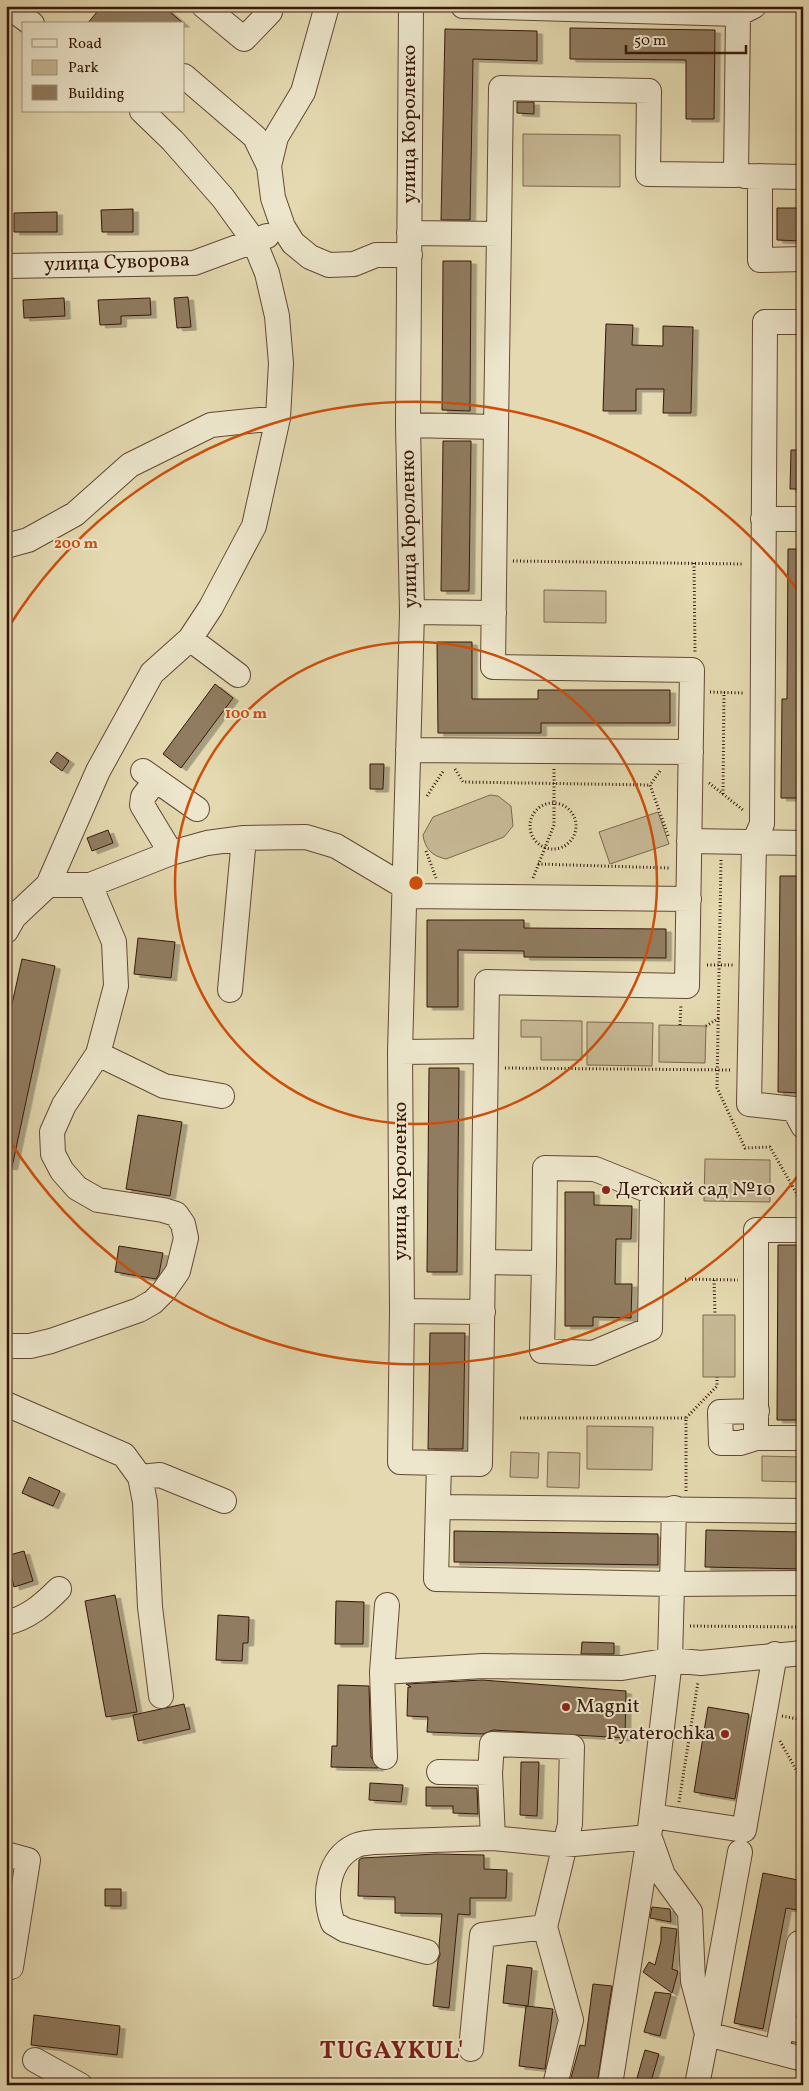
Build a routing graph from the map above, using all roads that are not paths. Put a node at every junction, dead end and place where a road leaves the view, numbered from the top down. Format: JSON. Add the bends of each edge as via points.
{"nodes":[{"id":1,"x":8,"y":6,"type":"edge"},
{"id":2,"x":204,"y":6,"type":"edge"},
{"id":3,"x":327,"y":6,"type":"edge"},
{"id":4,"x":411,"y":6,"type":"edge"},
{"id":5,"x":463,"y":6,"type":"edge"},
{"id":6,"x":746,"y":10,"type":"edge"},
{"id":7,"x":270,"y":12,"type":"dead end"},
{"id":8,"x":29,"y":22,"type":"edge"},
{"id":9,"x":185,"y":77,"type":"edge"},
{"id":10,"x":143,"y":112,"type":"edge"},
{"id":11,"x":269,"y":166,"type":"junction"},
{"id":12,"x":736,"y":175,"type":"junction"},
{"id":13,"x":760,"y":176,"type":"junction"},
{"id":14,"x":803,"y":177,"type":"edge"},
{"id":15,"x":284,"y":227,"type":"junction"},
{"id":16,"x":499,"y":234,"type":"junction"},
{"id":17,"x":254,"y":241,"type":"junction"},
{"id":18,"x":410,"y":244,"type":"junction"},
{"id":19,"x":803,"y":259,"type":"edge"},
{"id":20,"x":6,"y":266,"type":"edge"},
{"id":21,"x":803,"y":322,"type":"edge"},
{"id":22,"x":278,"y":418,"type":"junction"},
{"id":23,"x":408,"y":425,"type":"junction"},
{"id":24,"x":496,"y":427,"type":"junction"},
{"id":25,"x":763,"y":519,"type":"junction"},
{"id":26,"x":803,"y":519,"type":"edge"},
{"id":27,"x":6,"y":546,"type":"edge"},
{"id":28,"x":412,"y":612,"type":"junction"},
{"id":29,"x":494,"y":613,"type":"junction"},
{"id":30,"x":190,"y":639,"type":"junction"},
{"id":31,"x":238,"y":675,"type":"dead end"},
{"id":32,"x":408,"y":750,"type":"junction"},
{"id":33,"x":691,"y":760,"type":"junction"},
{"id":34,"x":197,"y":809,"type":"dead end"},
{"id":35,"x":758,"y":833,"type":"junction"},
{"id":36,"x":244,"y":838,"type":"junction"},
{"id":37,"x":680,"y":841,"type":"junction"},
{"id":38,"x":803,"y":843,"type":"edge"},
{"id":39,"x":171,"y":852,"type":"junction"},
{"id":40,"x":90,"y":884,"type":"junction"},
{"id":41,"x":48,"y":885,"type":"junction"},
{"id":42,"x":405,"y":892,"type":"junction"},
{"id":43,"x":689,"y":898,"type":"junction"},
{"id":44,"x":6,"y":931,"type":"edge"},
{"id":45,"x":230,"y":990,"type":"dead end"},
{"id":46,"x":400,"y":1052,"type":"junction"},
{"id":47,"x":98,"y":1054,"type":"junction"},
{"id":48,"x":486,"y":1060,"type":"junction"},
{"id":49,"x":222,"y":1096,"type":"dead end"},
{"id":50,"x":803,"y":1126,"type":"edge"},
{"id":51,"x":803,"y":1230,"type":"edge"},
{"id":52,"x":484,"y":1262,"type":"junction"},
{"id":53,"x":544,"y":1263,"type":"junction"},
{"id":54,"x":402,"y":1311,"type":"junction"},
{"id":55,"x":483,"y":1312,"type":"junction"},
{"id":56,"x":6,"y":1346,"type":"edge"},
{"id":57,"x":6,"y":1404,"type":"edge"},
{"id":58,"x":756,"y":1411,"type":"junction"},
{"id":59,"x":756,"y":1438,"type":"junction"},
{"id":60,"x":803,"y":1438,"type":"edge"},
{"id":61,"x":439,"y":1463,"type":"junction"},
{"id":62,"x":140,"y":1478,"type":"junction"},
{"id":63,"x":224,"y":1501,"type":"dead end"},
{"id":64,"x":438,"y":1507,"type":"junction"},
{"id":65,"x":680,"y":1509,"type":"junction"},
{"id":66,"x":803,"y":1510,"type":"edge"},
{"id":67,"x":803,"y":1583,"type":"edge"},
{"id":68,"x":672,"y":1584,"type":"junction"},
{"id":69,"x":59,"y":1589,"type":"dead end"},
{"id":70,"x":387,"y":1605,"type":"dead end"},
{"id":71,"x":6,"y":1623,"type":"edge"},
{"id":72,"x":803,"y":1653,"type":"edge"},
{"id":73,"x":775,"y":1654,"type":"junction"},
{"id":74,"x":670,"y":1660,"type":"junction"},
{"id":75,"x":382,"y":1672,"type":"junction"},
{"id":76,"x":161,"y":1696,"type":"dead end"},
{"id":77,"x":385,"y":1758,"type":"dead end"},
{"id":78,"x":439,"y":1772,"type":"dead end"},
{"id":79,"x":490,"y":1772,"type":"junction"},
{"id":80,"x":650,"y":1827,"type":"junction"},
{"id":81,"x":493,"y":1838,"type":"junction"},
{"id":82,"x":563,"y":1845,"type":"junction"},
{"id":83,"x":740,"y":1852,"type":"dead end"},
{"id":84,"x":17,"y":1857,"type":"edge"},
{"id":85,"x":545,"y":1927,"type":"junction"},
{"id":86,"x":803,"y":1943,"type":"edge"},
{"id":87,"x":427,"y":1952,"type":"dead end"},
{"id":88,"x":6,"y":1968,"type":"edge"},
{"id":89,"x":793,"y":2029,"type":"edge"},
{"id":90,"x":707,"y":2034,"type":"junction"},
{"id":91,"x":471,"y":2049,"type":"dead end"},
{"id":92,"x":777,"y":2051,"type":"junction"},
{"id":93,"x":803,"y":2059,"type":"edge"},
{"id":94,"x":35,"y":2060,"type":"dead end"},
{"id":95,"x":80,"y":2085,"type":"edge"},
{"id":96,"x":555,"y":2085,"type":"edge"},
{"id":97,"x":610,"y":2085,"type":"edge"},
{"id":98,"x":697,"y":2085,"type":"edge"}],
"edges":[{"from":1,"to":8,"type":"street"},
{"from":2,"to":7,"type":"street","via":[[244,40]]},
{"from":3,"to":11,"type":"street","via":[[302,92],[276,137]]},
{"from":4,"to":18,"type":"street","name":"улица Короленко"},
{"from":5,"to":6,"type":"street"},
{"from":6,"to":12,"type":"street"},
{"from":9,"to":11,"type":"street","via":[[254,137]]},
{"from":10,"to":17,"type":"street","via":[[224,198]]},
{"from":11,"to":15,"type":"street","via":[[273,198]]},
{"from":12,"to":13,"type":"street"},
{"from":12,"to":16,"type":"street","via":[[648,174],[649,91],[501,88]]},
{"from":13,"to":14,"type":"street"},
{"from":13,"to":19,"type":"street","via":[[760,260]]},
{"from":15,"to":17,"type":"street","name":"улица Суворова"},
{"from":15,"to":18,"type":"street","via":[[293,244],[310,257],[329,265],[354,264]]},
{"from":16,"to":18,"type":"street"},
{"from":16,"to":24,"type":"street"},
{"from":17,"to":20,"type":"street","name":"улица Суворова","via":[[194,263]]},
{"from":17,"to":22,"type":"street","via":[[267,273],[277,316],[282,363]]},
{"from":18,"to":23,"type":"street","name":"улица Короленко"},
{"from":21,"to":25,"type":"street","via":[[765,322]]},
{"from":22,"to":27,"type":"street","via":[[211,425],[130,465],[75,514],[28,540]]},
{"from":22,"to":30,"type":"street","via":[[254,526],[211,607]]},
{"from":23,"to":24,"type":"street"},
{"from":23,"to":28,"type":"street","name":"улица Короленко"},
{"from":24,"to":29,"type":"street"},
{"from":25,"to":26,"type":"street"},
{"from":25,"to":35,"type":"street"},
{"from":28,"to":29,"type":"street"},
{"from":28,"to":32,"type":"street","name":"улица Короленко"},
{"from":29,"to":33,"type":"street","via":[[493,667],[692,681]]},
{"from":30,"to":31,"type":"street"},
{"from":30,"to":41,"type":"street","via":[[152,673],[98,771]]},
{"from":32,"to":33,"type":"street","via":[[554,750]]},
{"from":32,"to":42,"type":"street","name":"улица Короленко"},
{"from":33,"to":37,"type":"street"},
{"from":34,"to":39,"type":"street","via":[[149,776],[142,805]]},
{"from":35,"to":37,"type":"street"},
{"from":35,"to":38,"type":"street"},
{"from":35,"to":50,"type":"street","via":[[749,1104],[794,1109]]},
{"from":36,"to":39,"type":"street"},
{"from":36,"to":42,"type":"street","via":[[306,837],[336,846]]},
{"from":36,"to":45,"type":"street"},
{"from":37,"to":43,"type":"street"},
{"from":39,"to":40,"type":"street"},
{"from":40,"to":41,"type":"street"},
{"from":40,"to":47,"type":"street","via":[[114,942],[116,986]]},
{"from":41,"to":44,"type":"street","via":[[19,912]]},
{"from":42,"to":43,"type":"street","via":[[528,883]]},
{"from":42,"to":46,"type":"street","name":"улица Короленко"},
{"from":43,"to":48,"type":"street","via":[[687,986],[487,982]]},
{"from":46,"to":48,"type":"street"},
{"from":46,"to":54,"type":"street","name":"улица Короленко"},
{"from":47,"to":49,"type":"street","via":[[164,1086]]},
{"from":47,"to":56,"type":"street","via":[[64,1105],[52,1132],[53,1154],[77,1188],[98,1200],[176,1214],[183,1224],[186,1238],[178,1271],[164,1291],[139,1310],[51,1341],[30,1346]]},
{"from":48,"to":52,"type":"street"},
{"from":51,"to":58,"type":"street","via":[[756,1230]]},
{"from":52,"to":53,"type":"street"},
{"from":52,"to":55,"type":"street"},
{"from":53,"to":53,"type":"street","via":[[542,1351],[593,1353],[650,1329],[652,1192],[595,1169],[545,1168]]},
{"from":54,"to":55,"type":"street"},
{"from":54,"to":61,"type":"street","name":"улица Короленко","via":[[400,1462]]},
{"from":55,"to":61,"type":"street","via":[[480,1464]]},
{"from":57,"to":62,"type":"street","via":[[124,1455]]},
{"from":58,"to":59,"type":"street"},
{"from":58,"to":59,"type":"street","via":[[720,1412],[721,1443],[740,1443]]},
{"from":59,"to":60,"type":"street"},
{"from":61,"to":64,"type":"street"},
{"from":62,"to":63,"type":"street","via":[[160,1475]]},
{"from":62,"to":76,"type":"street","via":[[145,1502],[150,1607]]},
{"from":64,"to":65,"type":"street"},
{"from":64,"to":68,"type":"street","via":[[436,1579]]},
{"from":65,"to":66,"type":"street"},
{"from":65,"to":68,"type":"street"},
{"from":67,"to":68,"type":"street"},
{"from":68,"to":74,"type":"street"},
{"from":69,"to":71,"type":"street","via":[[41,1608]]},
{"from":70,"to":75,"type":"street"},
{"from":72,"to":73,"type":"street"},
{"from":73,"to":74,"type":"street","via":[[701,1663]]},
{"from":73,"to":80,"type":"street","via":[[744,1830],[676,1820]]},
{"from":74,"to":75,"type":"street","via":[[622,1668],[483,1666]]},
{"from":74,"to":80,"type":"street"},
{"from":75,"to":77,"type":"street"},
{"from":78,"to":79,"type":"street"},
{"from":79,"to":81,"type":"street"},
{"from":79,"to":82,"type":"street","via":[[492,1744],[572,1747],[570,1824]]},
{"from":80,"to":82,"type":"street"},
{"from":80,"to":90,"type":"street","via":[[663,1875],[690,1912],[693,1981]]},
{"from":80,"to":97,"type":"street"},
{"from":81,"to":82,"type":"street"},
{"from":81,"to":87,"type":"street","via":[[375,1842],[355,1845],[341,1856],[328,1882],[327,1910],[333,1923],[345,1930]]},
{"from":82,"to":85,"type":"street"},
{"from":83,"to":90,"type":"street"},
{"from":84,"to":88,"type":"street","via":[[11,1967]]},
{"from":85,"to":91,"type":"street","via":[[482,1935]]},
{"from":85,"to":96,"type":"street","via":[[571,2020]]},
{"from":86,"to":89,"type":"street","via":[[800,1943]]},
{"from":89,"to":92,"type":"street"},
{"from":90,"to":92,"type":"street"},
{"from":90,"to":98,"type":"street"},
{"from":92,"to":93,"type":"street"},
{"from":94,"to":95,"type":"street"}]}
